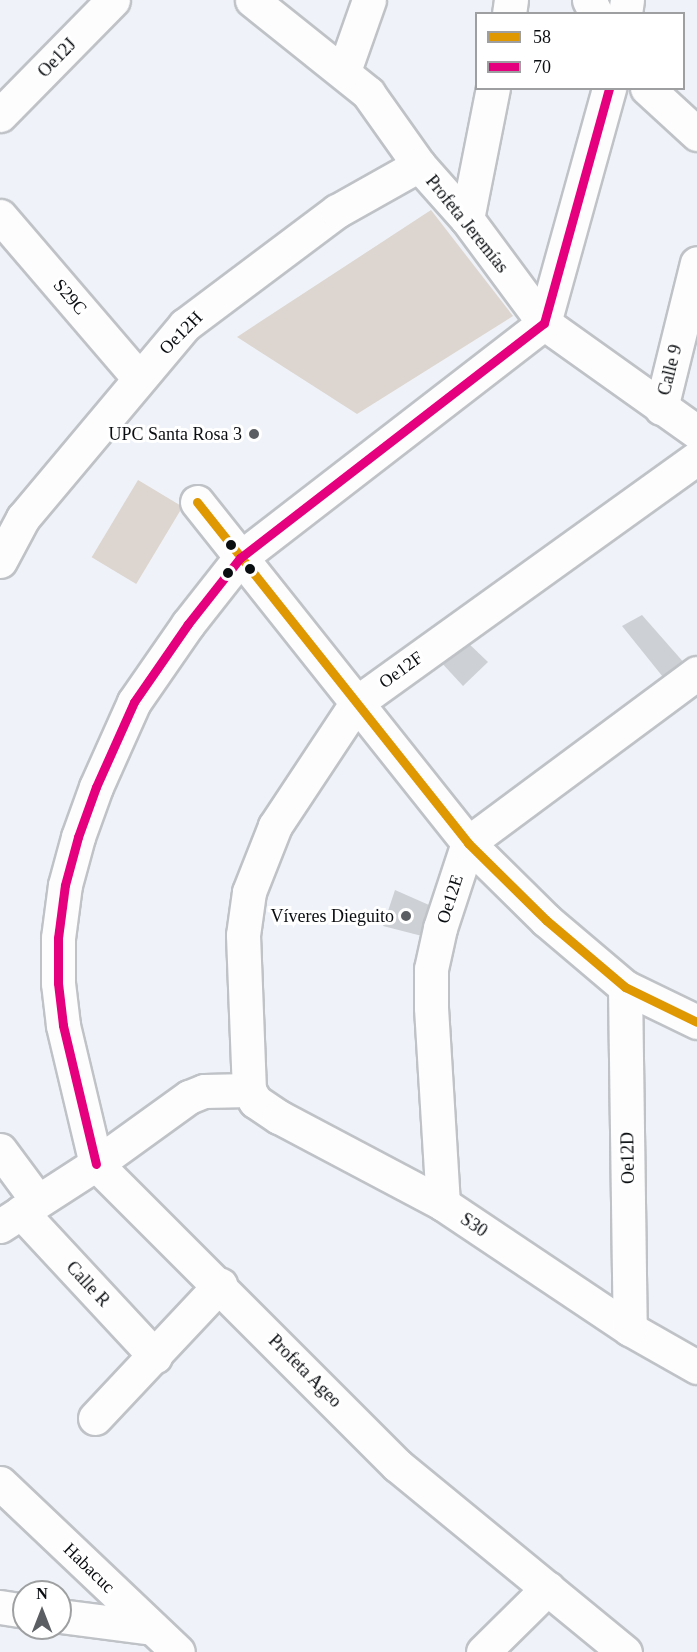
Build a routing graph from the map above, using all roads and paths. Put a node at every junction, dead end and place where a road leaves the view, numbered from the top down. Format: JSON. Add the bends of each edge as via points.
{"nodes":[{"id":1,"x":113,"y":0,"type":"edge"},
{"id":2,"x":252,"y":0,"type":"edge"},
{"id":3,"x":369,"y":0,"type":"edge"},
{"id":4,"x":344,"y":71,"type":"junction"},
{"id":5,"x":494,"y":90,"type":"edge"},
{"id":6,"x":608,"y":90,"type":"edge"},
{"id":7,"x":649,"y":90,"type":"edge"},
{"id":8,"x":0,"y":114,"type":"edge"},
{"id":9,"x":697,"y":134,"type":"edge"},
{"id":10,"x":419,"y":165,"type":"junction"},
{"id":11,"x":0,"y":216,"type":"edge"},
{"id":12,"x":467,"y":219,"type":"junction"},
{"id":13,"x":697,"y":263,"type":"edge"},
{"id":14,"x":544,"y":323,"type":"junction"},
{"id":15,"x":139,"y":378,"type":"junction"},
{"id":16,"x":661,"y":408,"type":"junction"},
{"id":17,"x":697,"y":432,"type":"edge"},
{"id":18,"x":697,"y":458,"type":"edge"},
{"id":19,"x":197,"y":502,"type":"dead end"},
{"id":20,"x":240,"y":558,"type":"junction"},
{"id":21,"x":0,"y":561,"type":"edge"},
{"id":22,"x":697,"y":673,"type":"edge"},
{"id":23,"x":357,"y":702,"type":"junction"},
{"id":24,"x":468,"y":843,"type":"junction"},
{"id":25,"x":625,"y":987,"type":"junction"},
{"id":26,"x":697,"y":1022,"type":"edge"},
{"id":27,"x":249,"y":1090,"type":"junction"},
{"id":28,"x":0,"y":1150,"type":"edge"},
{"id":29,"x":96,"y":1164,"type":"junction"},
{"id":30,"x":443,"y":1204,"type":"junction"},
{"id":31,"x":19,"y":1213,"type":"edge"},
{"id":32,"x":220,"y":1285,"type":"junction"},
{"id":33,"x":630,"y":1329,"type":"junction"},
{"id":34,"x":155,"y":1356,"type":"junction"},
{"id":35,"x":697,"y":1367,"type":"edge"},
{"id":36,"x":95,"y":1418,"type":"dead end"},
{"id":37,"x":0,"y":1483,"type":"edge"},
{"id":38,"x":548,"y":1588,"type":"junction"},
{"id":39,"x":72,"y":1618,"type":"edge"},
{"id":40,"x":152,"y":1628,"type":"junction"},
{"id":41,"x":178,"y":1652,"type":"edge"},
{"id":42,"x":483,"y":1652,"type":"edge"},
{"id":43,"x":625,"y":1652,"type":"edge"}],
"edges":[{"from":1,"to":8,"type":"street","name":"Oe12J"},
{"from":2,"to":4,"type":"street","name":"Profeta Jeremías"},
{"from":3,"to":4,"type":"street"},
{"from":4,"to":10,"type":"street","name":"Profeta Jeremías","via":[[368,93]]},
{"from":5,"to":12,"type":"street"},
{"from":6,"to":14,"type":"street"},
{"from":7,"to":9,"type":"street"},
{"from":10,"to":12,"type":"street","name":"Profeta Jeremías"},
{"from":10,"to":15,"type":"street","name":"Oe12H","via":[[337,211],[184,325]]},
{"from":11,"to":15,"type":"street","name":"S29C"},
{"from":12,"to":14,"type":"street","name":"Profeta Jeremías"},
{"from":13,"to":16,"type":"street","name":"Calle 9"},
{"from":14,"to":16,"type":"street","name":"Profeta Jeremías"},
{"from":14,"to":20,"type":"street"},
{"from":15,"to":21,"type":"street","name":"Oe12H","via":[[23,518]]},
{"from":16,"to":17,"type":"street","name":"Profeta Jeremías"},
{"from":18,"to":23,"type":"street","name":"Oe12F"},
{"from":19,"to":20,"type":"street"},
{"from":20,"to":23,"type":"street"},
{"from":20,"to":29,"type":"street","via":[[134,702],[96,787],[65,885],[58,938],[58,983],[73,1072]]},
{"from":22,"to":24,"type":"street"},
{"from":23,"to":24,"type":"street"},
{"from":23,"to":27,"type":"street","name":"Oe12F","via":[[275,826],[249,892],[243,935]]},
{"from":24,"to":25,"type":"street","via":[[546,920]]},
{"from":24,"to":30,"type":"street","name":"Oe12E","via":[[431,969]]},
{"from":25,"to":26,"type":"street"},
{"from":25,"to":33,"type":"street","name":"Oe12D"},
{"from":27,"to":29,"type":"street","via":[[196,1094]]},
{"from":27,"to":30,"type":"street","name":"S30","via":[[255,1101],[272,1113]]},
{"from":28,"to":31,"type":"street"},
{"from":29,"to":31,"type":"street"},
{"from":29,"to":32,"type":"street","name":"Profeta Ageo"},
{"from":30,"to":33,"type":"street","name":"S30"},
{"from":31,"to":34,"type":"street","name":"Calle R"},
{"from":32,"to":34,"type":"street"},
{"from":32,"to":38,"type":"street","name":"Profeta Ageo","via":[[397,1465]]},
{"from":33,"to":35,"type":"street","name":"S30"},
{"from":34,"to":36,"type":"street"},
{"from":37,"to":40,"type":"street","name":"Habacuc"},
{"from":38,"to":42,"type":"street"},
{"from":38,"to":43,"type":"street","name":"Profeta Ageo"},
{"from":39,"to":40,"type":"street"},
{"from":40,"to":41,"type":"street","name":"Habacuc"}]}
